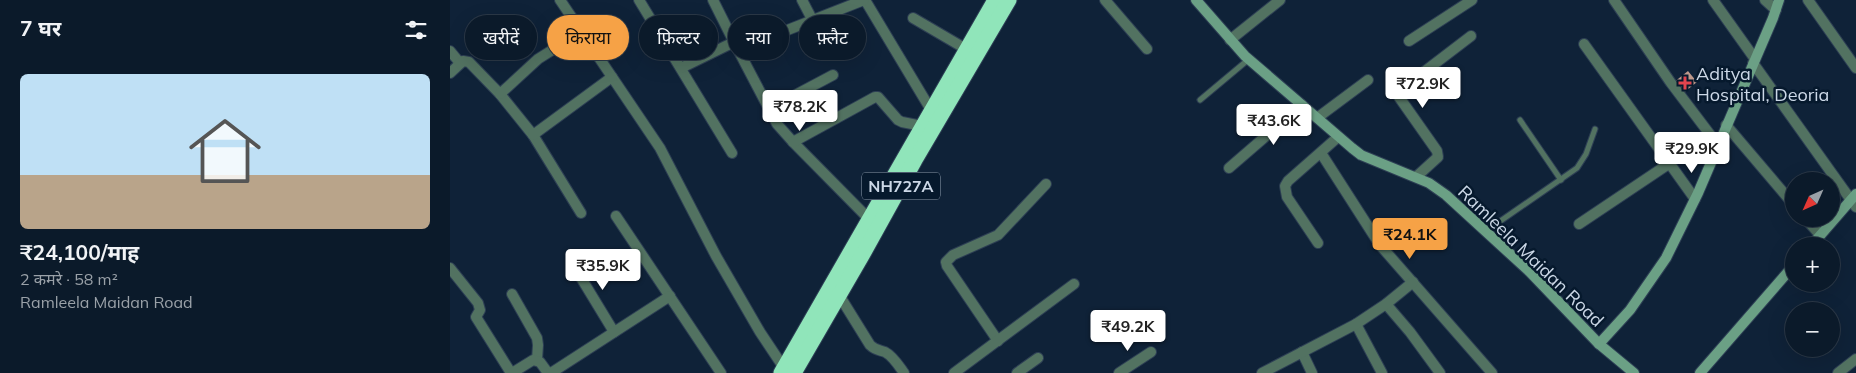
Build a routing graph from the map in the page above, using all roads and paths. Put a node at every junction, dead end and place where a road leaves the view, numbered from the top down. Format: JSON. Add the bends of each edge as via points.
{"nodes":[{"id":1,"x":560,"y":0,"type":"edge"},
{"id":2,"x":639,"y":0,"type":"edge"},
{"id":3,"x":714,"y":0,"type":"edge"},
{"id":4,"x":802,"y":0,"type":"edge"},
{"id":5,"x":864,"y":0,"type":"edge"},
{"id":6,"x":994,"y":0,"type":"edge"},
{"id":7,"x":1009,"y":0,"type":"edge"},
{"id":8,"x":1105,"y":0,"type":"edge"},
{"id":9,"x":1196,"y":0,"type":"edge"},
{"id":10,"x":1280,"y":0,"type":"edge"},
{"id":11,"x":1472,"y":0,"type":"edge"},
{"id":12,"x":1614,"y":0,"type":"edge"},
{"id":13,"x":1713,"y":0,"type":"edge"},
{"id":14,"x":1766,"y":0,"type":"edge"},
{"id":15,"x":1808,"y":0,"type":"edge"},
{"id":16,"x":1777,"y":5,"type":"edge"},
{"id":17,"x":570,"y":15,"type":"edge"},
{"id":18,"x":810,"y":15,"type":"edge"},
{"id":19,"x":828,"y":15,"type":"edge"},
{"id":20,"x":913,"y":18,"type":"dead end"},
{"id":21,"x":728,"y":29,"type":"edge"},
{"id":22,"x":1471,"y":36,"type":"dead end"},
{"id":23,"x":1230,"y":40,"type":"junction"},
{"id":24,"x":1410,"y":42,"type":"dead end"},
{"id":25,"x":1584,"y":44,"type":"dead end"},
{"id":26,"x":728,"y":45,"type":"edge"},
{"id":27,"x":966,"y":49,"type":"junction"},
{"id":28,"x":1147,"y":49,"type":"dead end"},
{"id":29,"x":450,"y":51,"type":"edge"},
{"id":30,"x":547,"y":53,"type":"edge"},
{"id":31,"x":1249,"y":59,"type":"junction"},
{"id":32,"x":600,"y":60,"type":"edge"},
{"id":33,"x":743,"y":60,"type":"edge"},
{"id":34,"x":1754,"y":61,"type":"junction"},
{"id":35,"x":460,"y":64,"type":"junction"},
{"id":36,"x":681,"y":68,"type":"junction"},
{"id":37,"x":1856,"y":68,"type":"edge"},
{"id":38,"x":450,"y":73,"type":"edge"},
{"id":39,"x":833,"y":75,"type":"dead end"},
{"id":40,"x":612,"y":77,"type":"junction"},
{"id":41,"x":1368,"y":80,"type":"dead end"},
{"id":42,"x":500,"y":94,"type":"junction"},
{"id":43,"x":1200,"y":100,"type":"dead end"},
{"id":44,"x":1302,"y":105,"type":"junction"},
{"id":45,"x":769,"y":109,"type":"junction"},
{"id":46,"x":931,"y":110,"type":"junction"},
{"id":47,"x":1317,"y":118,"type":"junction"},
{"id":48,"x":1520,"y":120,"type":"dead end"},
{"id":49,"x":1726,"y":125,"type":"junction"},
{"id":50,"x":922,"y":126,"type":"junction"},
{"id":51,"x":1595,"y":130,"type":"dead end"},
{"id":52,"x":533,"y":135,"type":"junction"},
{"id":53,"x":1338,"y":137,"type":"junction"},
{"id":54,"x":793,"y":142,"type":"junction"},
{"id":55,"x":1718,"y":145,"type":"junction"},
{"id":56,"x":1321,"y":152,"type":"junction"},
{"id":57,"x":732,"y":153,"type":"dead end"},
{"id":58,"x":1670,"y":163,"type":"junction"},
{"id":59,"x":1229,"y":168,"type":"dead end"},
{"id":60,"x":1416,"y":178,"type":"junction"},
{"id":61,"x":1561,"y":180,"type":"junction"},
{"id":62,"x":1046,"y":184,"type":"dead end"},
{"id":63,"x":1785,"y":194,"type":"edge"},
{"id":64,"x":1696,"y":199,"type":"junction"},
{"id":65,"x":1854,"y":201,"type":"edge"},
{"id":66,"x":581,"y":213,"type":"dead end"},
{"id":67,"x":616,"y":216,"type":"dead end"},
{"id":68,"x":869,"y":219,"type":"junction"},
{"id":69,"x":1579,"y":224,"type":"dead end"},
{"id":70,"x":1814,"y":228,"type":"edge"},
{"id":71,"x":1486,"y":231,"type":"junction"},
{"id":72,"x":1820,"y":235,"type":"joint"},
{"id":73,"x":1318,"y":243,"type":"dead end"},
{"id":74,"x":572,"y":263,"type":"dead end"},
{"id":75,"x":450,"y":268,"type":"edge"},
{"id":76,"x":1785,"y":276,"type":"edge"},
{"id":77,"x":1413,"y":282,"type":"junction"},
{"id":78,"x":1074,"y":284,"type":"dead end"},
{"id":79,"x":512,"y":294,"type":"dead end"},
{"id":80,"x":840,"y":295,"type":"junction"},
{"id":81,"x":670,"y":296,"type":"junction"},
{"id":82,"x":1386,"y":304,"type":"junction"},
{"id":83,"x":1356,"y":324,"type":"junction"},
{"id":84,"x":614,"y":332,"type":"junction"},
{"id":85,"x":998,"y":341,"type":"junction"},
{"id":86,"x":1599,"y":344,"type":"junction"},
{"id":87,"x":1151,"y":352,"type":"dead end"},
{"id":88,"x":1302,"y":352,"type":"junction"},
{"id":89,"x":1038,"y":358,"type":"dead end"},
{"id":90,"x":1856,"y":359,"type":"edge"},
{"id":91,"x":537,"y":360,"type":"junction"},
{"id":92,"x":786,"y":371,"type":"edge"},
{"id":93,"x":511,"y":373,"type":"edge"},
{"id":94,"x":549,"y":373,"type":"edge"},
{"id":95,"x":722,"y":373,"type":"edge"},
{"id":96,"x":904,"y":373,"type":"edge"},
{"id":97,"x":954,"y":373,"type":"edge"},
{"id":98,"x":1017,"y":373,"type":"edge"},
{"id":99,"x":1119,"y":373,"type":"edge"},
{"id":100,"x":1262,"y":373,"type":"edge"},
{"id":101,"x":1312,"y":373,"type":"edge"},
{"id":102,"x":1382,"y":373,"type":"edge"},
{"id":103,"x":1440,"y":373,"type":"edge"},
{"id":104,"x":1492,"y":373,"type":"edge"},
{"id":105,"x":1634,"y":373,"type":"edge"},
{"id":106,"x":1700,"y":373,"type":"edge"},
{"id":107,"x":1838,"y":373,"type":"edge"}],
"edges":[{"from":1,"to":17,"type":"street"},
{"from":2,"to":36,"type":"street"},
{"from":3,"to":21,"type":"street"},
{"from":4,"to":18,"type":"street"},
{"from":5,"to":19,"type":"street"},
{"from":5,"to":46,"type":"street"},
{"from":6,"to":27,"type":"highway","number":"NH727A"},
{"from":7,"to":80,"type":"highway","number":"NH727A","via":[[914,160]]},
{"from":8,"to":28,"type":"street"},
{"from":9,"to":23,"type":"street","name":"Ramleela Maidan Road"},
{"from":10,"to":23,"type":"street"},
{"from":11,"to":24,"type":"street"},
{"from":12,"to":55,"type":"street"},
{"from":13,"to":34,"type":"street"},
{"from":14,"to":16,"type":"street"},
{"from":15,"to":37,"type":"street"},
{"from":16,"to":34,"type":"street"},
{"from":20,"to":27,"type":"street"},
{"from":22,"to":60,"type":"street","via":[[1399,91],[1399,97],[1437,151],[1436,162]]},
{"from":23,"to":31,"type":"street","name":"Ramleela Maidan Road"},
{"from":25,"to":58,"type":"street"},
{"from":26,"to":36,"type":"street"},
{"from":27,"to":46,"type":"highway","number":"NH727A"},
{"from":29,"to":35,"type":"street"},
{"from":30,"to":42,"type":"street"},
{"from":31,"to":43,"type":"lane"},
{"from":31,"to":44,"type":"street","name":"Ramleela Maidan Road"},
{"from":32,"to":40,"type":"street"},
{"from":33,"to":45,"type":"street"},
{"from":34,"to":49,"type":"street"},
{"from":34,"to":65,"type":"street"},
{"from":35,"to":38,"type":"street"},
{"from":35,"to":42,"type":"street","via":[[469,62]]},
{"from":36,"to":57,"type":"street"},
{"from":39,"to":45,"type":"street"},
{"from":40,"to":52,"type":"street"},
{"from":40,"to":92,"type":"street","via":[[660,148],[716,256]]},
{"from":41,"to":47,"type":"street"},
{"from":42,"to":52,"type":"street"},
{"from":44,"to":47,"type":"street","name":"Ramleela Maidan Road"},
{"from":44,"to":59,"type":"street"},
{"from":45,"to":54,"type":"street"},
{"from":46,"to":50,"type":"highway","number":"NH727A"},
{"from":47,"to":53,"type":"street","name":"Ramleela Maidan Road"},
{"from":48,"to":61,"type":"lane"},
{"from":49,"to":55,"type":"street"},
{"from":49,"to":63,"type":"street"},
{"from":50,"to":54,"type":"street","via":[[898,120],[875,97]]},
{"from":50,"to":68,"type":"highway","number":"NH727A"},
{"from":51,"to":61,"type":"lane","via":[[1583,161]]},
{"from":52,"to":66,"type":"street"},
{"from":53,"to":56,"type":"street"},
{"from":53,"to":60,"type":"street","name":"Ramleela Maidan Road","via":[[1361,155]]},
{"from":54,"to":68,"type":"street"},
{"from":55,"to":64,"type":"street"},
{"from":56,"to":73,"type":"street","via":[[1285,186]]},
{"from":56,"to":77,"type":"street","via":[[1368,229]]},
{"from":58,"to":64,"type":"street"},
{"from":58,"to":69,"type":"street"},
{"from":60,"to":71,"type":"street","name":"Ramleela Maidan Road","via":[[1446,195]]},
{"from":61,"to":71,"type":"lane"},
{"from":62,"to":85,"type":"street","via":[[998,235],[954,255],[946,262]]},
{"from":64,"to":86,"type":"street","via":[[1666,258],[1630,310]]},
{"from":65,"to":72,"type":"street"},
{"from":67,"to":81,"type":"street"},
{"from":68,"to":92,"type":"highway","number":"NH727A"},
{"from":70,"to":72,"type":"street"},
{"from":71,"to":86,"type":"street","name":"Ramleela Maidan Road"},
{"from":74,"to":84,"type":"street"},
{"from":75,"to":93,"type":"street","via":[[478,303],[480,310],[476,318]]},
{"from":76,"to":106,"type":"street"},
{"from":77,"to":82,"type":"street"},
{"from":77,"to":104,"type":"street"},
{"from":78,"to":85,"type":"street"},
{"from":79,"to":91,"type":"street","via":[[537,338]]},
{"from":80,"to":92,"type":"highway","number":"NH727A"},
{"from":80,"to":96,"type":"street","via":[[870,345],[890,356]]},
{"from":81,"to":84,"type":"street"},
{"from":81,"to":95,"type":"street"},
{"from":82,"to":83,"type":"street"},
{"from":82,"to":103,"type":"street"},
{"from":83,"to":88,"type":"street"},
{"from":83,"to":102,"type":"street"},
{"from":84,"to":94,"type":"street"},
{"from":85,"to":97,"type":"street"},
{"from":86,"to":105,"type":"street","name":"Ramleela Maidan Road"},
{"from":87,"to":99,"type":"street"},
{"from":88,"to":100,"type":"street"},
{"from":88,"to":101,"type":"street"},
{"from":89,"to":98,"type":"street"},
{"from":90,"to":107,"type":"street"},
{"from":91,"to":93,"type":"street"},
{"from":91,"to":94,"type":"street"}]}
